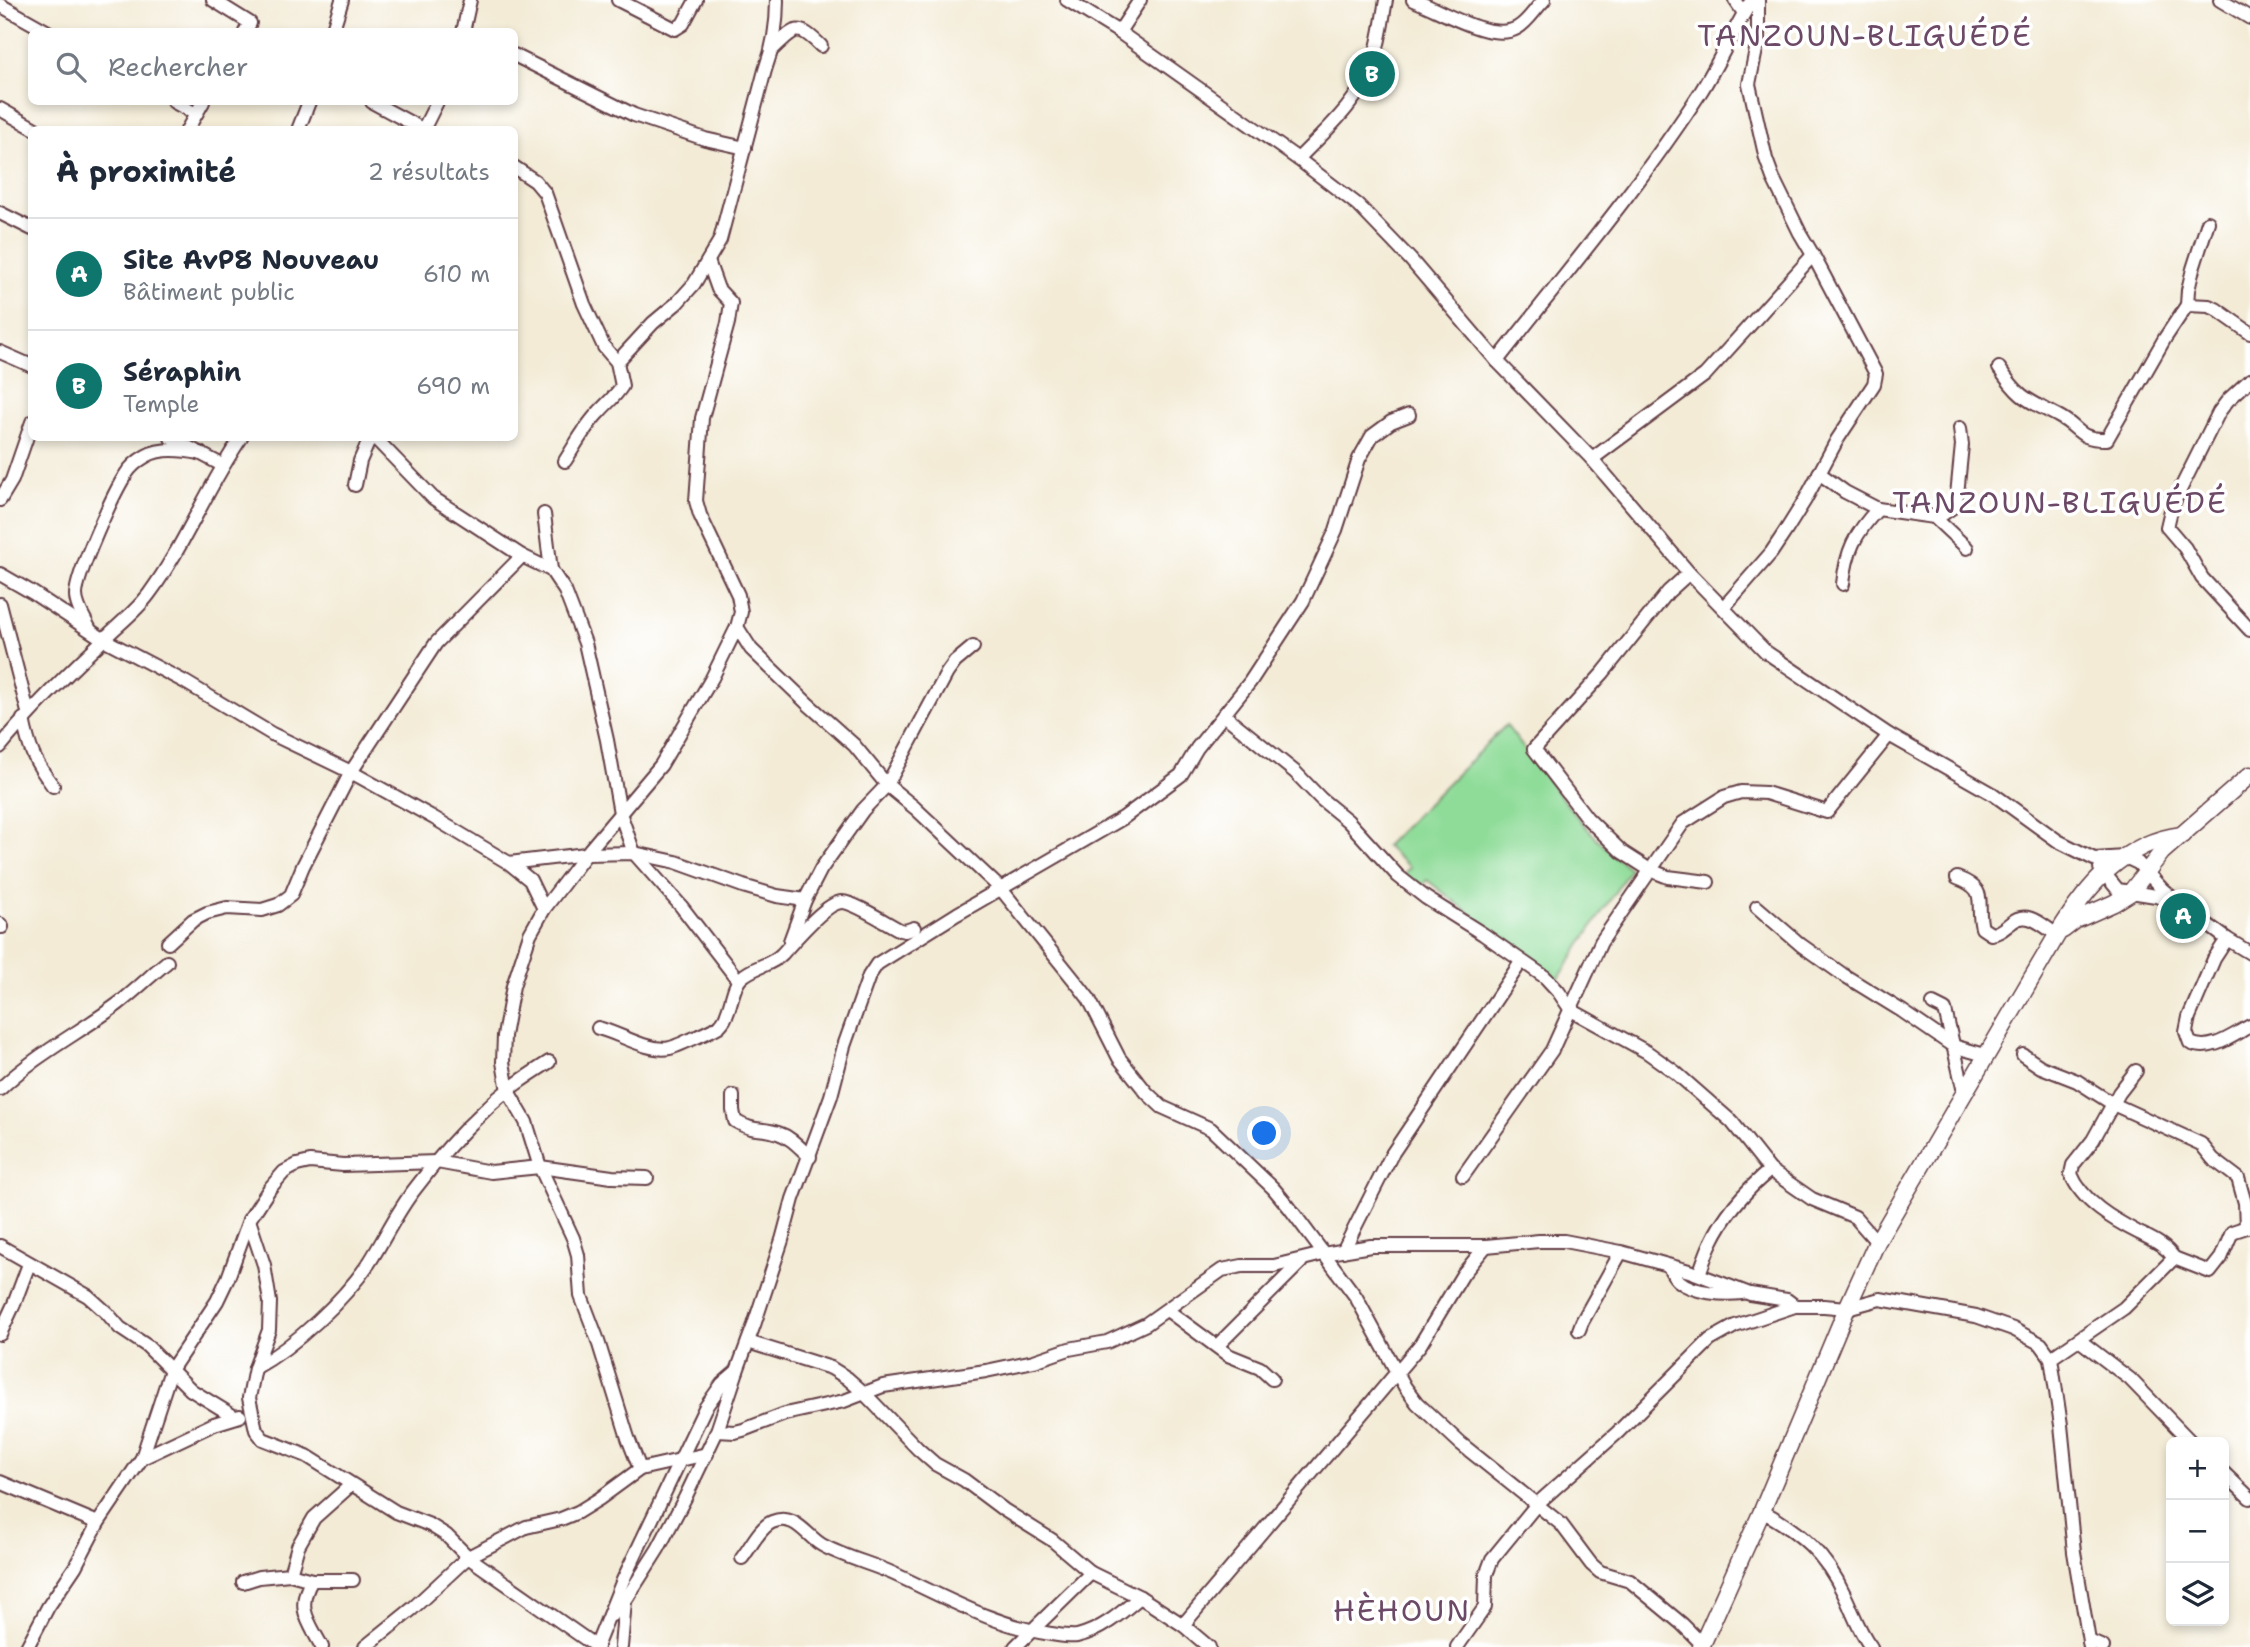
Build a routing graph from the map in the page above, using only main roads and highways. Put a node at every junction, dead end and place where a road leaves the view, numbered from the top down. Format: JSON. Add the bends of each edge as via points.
{"nodes":[{"id":1,"x":2250,"y":775,"type":"edge"},
{"id":2,"x":2182,"y":835,"type":"junction"},
{"id":3,"x":2057,"y":935,"type":"junction"},
{"id":4,"x":1701,"y":1646,"type":"edge"}],
"edges":[{"from":1,"to":2,"type":"main road"},
{"from":2,"to":3,"type":"main road","via":[[2162,852],[2130,893],[2076,920]]},
{"from":2,"to":3,"type":"main road","via":[[2146,844],[2104,873],[2076,902]]},
{"from":3,"to":4,"type":"main road","via":[[1877,1242]]}]}
